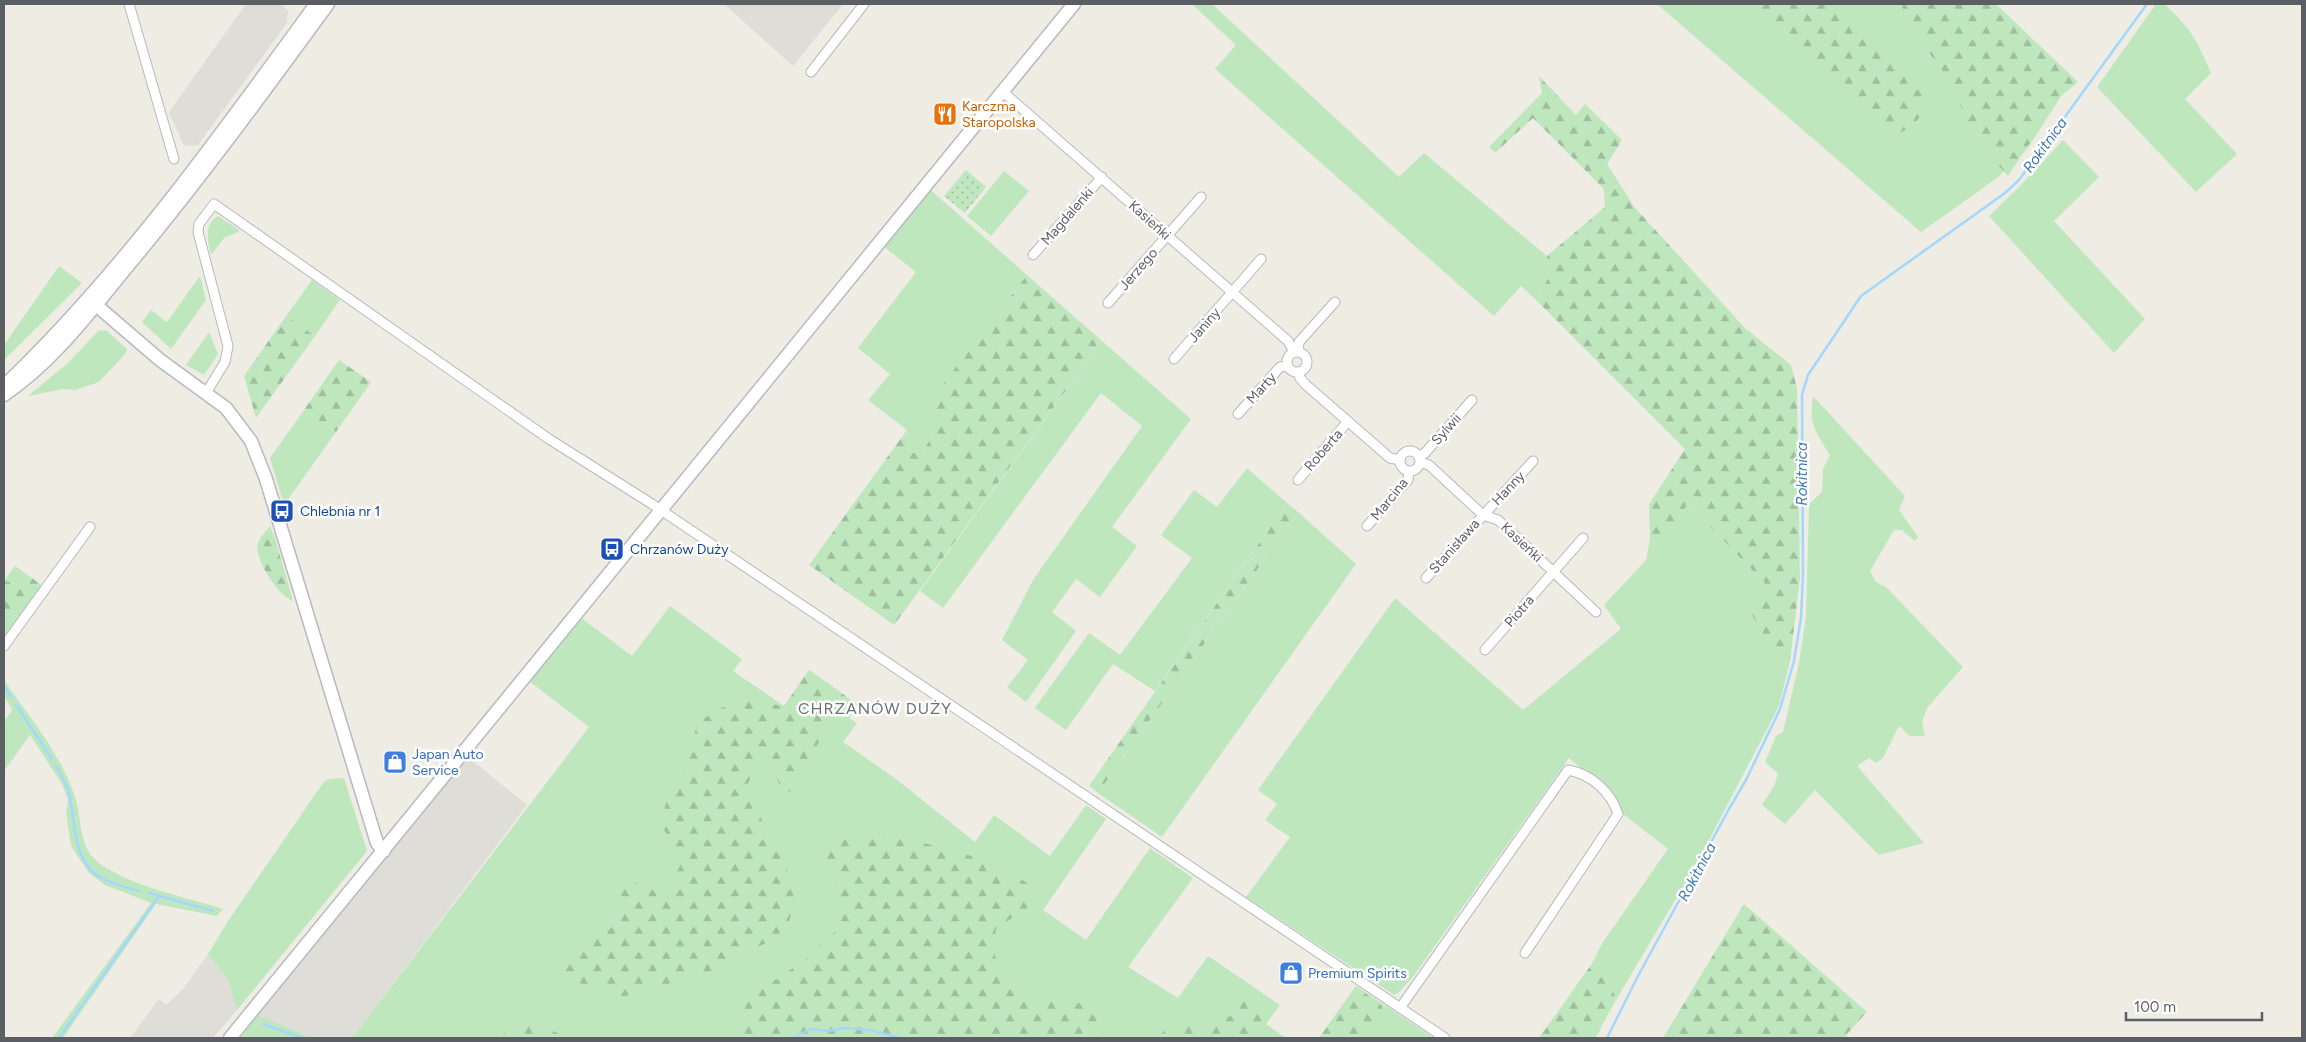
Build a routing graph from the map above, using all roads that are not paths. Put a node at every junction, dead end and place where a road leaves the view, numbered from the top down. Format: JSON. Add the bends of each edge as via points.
{"nodes":[{"id":1,"x":129,"y":4,"type":"edge"},
{"id":2,"x":328,"y":4,"type":"edge"},
{"id":3,"x":864,"y":4,"type":"edge"},
{"id":4,"x":1074,"y":4,"type":"edge"},
{"id":5,"x":313,"y":8,"type":"edge"},
{"id":6,"x":811,"y":72,"type":"dead end"},
{"id":7,"x":1002,"y":91,"type":"junction"},
{"id":8,"x":174,"y":159,"type":"dead end"},
{"id":9,"x":1102,"y":177,"type":"junction"},
{"id":10,"x":1202,"y":197,"type":"dead end"},
{"id":11,"x":1167,"y":236,"type":"junction"},
{"id":12,"x":1033,"y":255,"type":"dead end"},
{"id":13,"x":1261,"y":259,"type":"dead end"},
{"id":14,"x":1233,"y":292,"type":"junction"},
{"id":15,"x":93,"y":302,"type":"junction"},
{"id":16,"x":1335,"y":302,"type":"dead end"},
{"id":17,"x":1108,"y":303,"type":"dead end"},
{"id":18,"x":1296,"y":352,"type":"junction"},
{"id":19,"x":1174,"y":359,"type":"dead end"},
{"id":20,"x":1287,"y":366,"type":"junction"},
{"id":21,"x":1298,"y":372,"type":"junction"},
{"id":22,"x":4,"y":386,"type":"edge"},
{"id":23,"x":206,"y":393,"type":"junction"},
{"id":24,"x":4,"y":396,"type":"edge"},
{"id":25,"x":1472,"y":400,"type":"dead end"},
{"id":26,"x":1238,"y":414,"type":"dead end"},
{"id":27,"x":1348,"y":421,"type":"junction"},
{"id":28,"x":1419,"y":459,"type":"junction"},
{"id":29,"x":1400,"y":460,"type":"junction"},
{"id":30,"x":1533,"y":460,"type":"dead end"},
{"id":31,"x":1409,"y":471,"type":"junction"},
{"id":32,"x":1298,"y":480,"type":"dead end"},
{"id":33,"x":661,"y":510,"type":"junction"},
{"id":34,"x":1483,"y":514,"type":"junction"},
{"id":35,"x":1367,"y":526,"type":"dead end"},
{"id":36,"x":90,"y":527,"type":"dead end"},
{"id":37,"x":1583,"y":538,"type":"dead end"},
{"id":38,"x":1553,"y":572,"type":"junction"},
{"id":39,"x":1426,"y":578,"type":"dead end"},
{"id":40,"x":1596,"y":612,"type":"dead end"},
{"id":41,"x":4,"y":646,"type":"edge"},
{"id":42,"x":1485,"y":650,"type":"dead end"},
{"id":43,"x":384,"y":851,"type":"junction"},
{"id":44,"x":1525,"y":952,"type":"dead end"},
{"id":45,"x":1400,"y":1008,"type":"junction"},
{"id":46,"x":230,"y":1038,"type":"edge"},
{"id":47,"x":1445,"y":1038,"type":"edge"}],
"edges":[{"from":1,"to":8,"type":"street"},
{"from":2,"to":5,"type":"street"},
{"from":3,"to":6,"type":"street"},
{"from":4,"to":7,"type":"street"},
{"from":5,"to":15,"type":"street","via":[[189,192]]},
{"from":7,"to":9,"type":"street","name":"Kasieńki"},
{"from":7,"to":33,"type":"street"},
{"from":9,"to":11,"type":"street","name":"Kasieńki"},
{"from":9,"to":12,"type":"street","name":"Magdalenki"},
{"from":10,"to":11,"type":"street","name":"Jerzego"},
{"from":11,"to":14,"type":"street","name":"Kasieńki"},
{"from":11,"to":17,"type":"street","name":"Jerzego"},
{"from":13,"to":14,"type":"street","name":"Janiny"},
{"from":14,"to":18,"type":"street","name":"Kasieńki"},
{"from":14,"to":19,"type":"street","name":"Janiny"},
{"from":15,"to":22,"type":"street"},
{"from":15,"to":23,"type":"street","via":[[153,354]]},
{"from":15,"to":24,"type":"street","via":[[38,368]]},
{"from":16,"to":18,"type":"street","via":[[1299,342]]},
{"from":18,"to":20,"type":"street","via":[[1288,357]]},
{"from":18,"to":21,"type":"street","via":[[1305,357],[1307,363]]},
{"from":20,"to":21,"type":"street"},
{"from":20,"to":26,"type":"street","name":"Marty","via":[[1280,367]]},
{"from":21,"to":27,"type":"street","via":[[1306,384]]},
{"from":23,"to":33,"type":"street","via":[[221,369],[228,346],[198,232],[199,224],[214,204],[549,439]]},
{"from":23,"to":43,"type":"street","via":[[235,418],[258,455],[375,837]]},
{"from":25,"to":28,"type":"street","name":"Sylwii"},
{"from":27,"to":29,"type":"street","via":[[1390,458]]},
{"from":27,"to":32,"type":"street","name":"Roberta"},
{"from":28,"to":29,"type":"street","via":[[1416,453],[1407,452]]},
{"from":28,"to":31,"type":"street","via":[[1415,470]]},
{"from":28,"to":34,"type":"street","name":"Kasieńki"},
{"from":29,"to":31,"type":"street","via":[[1403,469]]},
{"from":30,"to":34,"type":"street","name":"Hanny"},
{"from":31,"to":35,"type":"street","name":"Marcina","via":[[1408,480]]},
{"from":33,"to":43,"type":"street"},
{"from":33,"to":45,"type":"street"},
{"from":34,"to":38,"type":"street","name":"Kasieńki","via":[[1498,520]]},
{"from":34,"to":39,"type":"street","name":"Stanisława"},
{"from":36,"to":41,"type":"street"},
{"from":37,"to":38,"type":"street","name":"Piotra"},
{"from":38,"to":40,"type":"street","name":"Kasieńki"},
{"from":38,"to":42,"type":"street","name":"Piotra"},
{"from":43,"to":46,"type":"street"},
{"from":44,"to":45,"type":"street","via":[[1618,814],[1613,800],[1598,784],[1579,772],[1568,770]]},
{"from":45,"to":47,"type":"street"}]}
